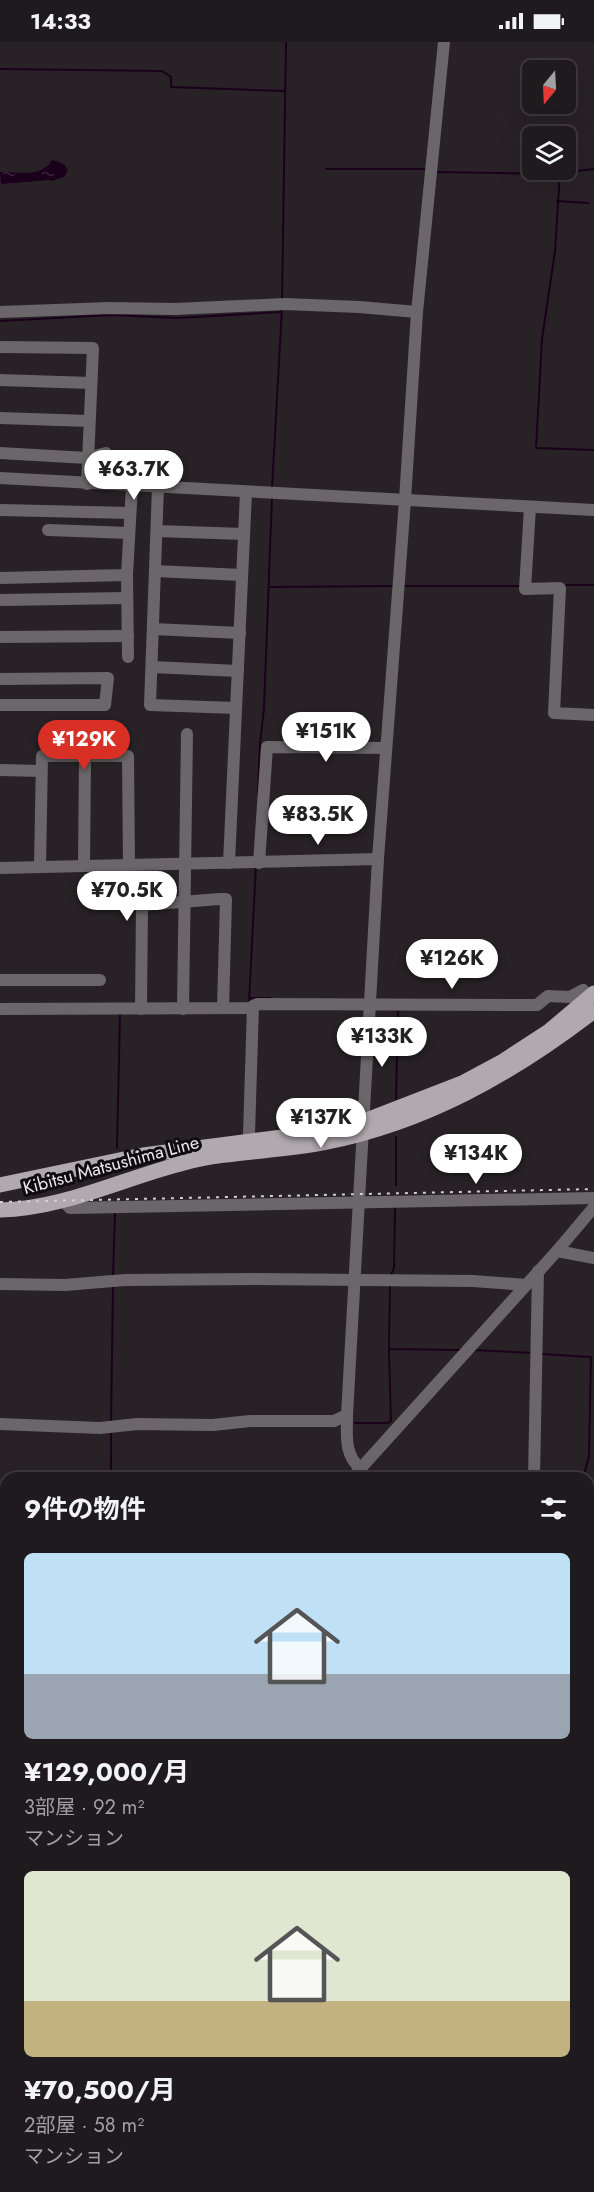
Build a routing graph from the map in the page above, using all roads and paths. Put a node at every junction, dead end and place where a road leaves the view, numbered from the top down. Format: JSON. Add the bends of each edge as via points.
{"nodes":[{"id":1,"x":444,"y":42,"type":"edge"},
{"id":2,"x":0,"y":312,"type":"edge"},
{"id":3,"x":417,"y":312,"type":"junction"},
{"id":4,"x":0,"y":346,"type":"edge"},
{"id":5,"x":0,"y":380,"type":"edge"},
{"id":6,"x":91,"y":383,"type":"junction"},
{"id":7,"x":0,"y":418,"type":"edge"},
{"id":8,"x":89,"y":420,"type":"junction"},
{"id":9,"x":0,"y":453,"type":"edge"},
{"id":10,"x":106,"y":453,"type":"dead end"},
{"id":11,"x":87,"y":458,"type":"junction"},
{"id":12,"x":0,"y":478,"type":"edge"},
{"id":13,"x":87,"y":484,"type":"junction"},
{"id":14,"x":132,"y":486,"type":"junction"},
{"id":15,"x":158,"y":487,"type":"junction"},
{"id":16,"x":246,"y":492,"type":"junction"},
{"id":17,"x":405,"y":500,"type":"junction"},
{"id":18,"x":530,"y":507,"type":"junction"},
{"id":19,"x":0,"y":510,"type":"edge"},
{"id":20,"x":594,"y":510,"type":"edge"},
{"id":21,"x":130,"y":513,"type":"junction"},
{"id":22,"x":48,"y":530,"type":"dead end"},
{"id":23,"x":157,"y":531,"type":"junction"},
{"id":24,"x":129,"y":532,"type":"junction"},
{"id":25,"x":244,"y":534,"type":"junction"},
{"id":26,"x":155,"y":571,"type":"junction"},
{"id":27,"x":127,"y":575,"type":"junction"},
{"id":28,"x":242,"y":575,"type":"junction"},
{"id":29,"x":0,"y":578,"type":"edge"},
{"id":30,"x":127,"y":598,"type":"junction"},
{"id":31,"x":0,"y":600,"type":"edge"},
{"id":32,"x":153,"y":629,"type":"junction"},
{"id":33,"x":240,"y":633,"type":"junction"},
{"id":34,"x":128,"y":636,"type":"junction"},
{"id":35,"x":0,"y":637,"type":"edge"},
{"id":36,"x":128,"y":657,"type":"dead end"},
{"id":37,"x":152,"y":667,"type":"junction"},
{"id":38,"x":238,"y":671,"type":"junction"},
{"id":39,"x":0,"y":679,"type":"edge"},
{"id":40,"x":0,"y":705,"type":"edge"},
{"id":41,"x":236,"y":708,"type":"junction"},
{"id":42,"x":594,"y":715,"type":"edge"},
{"id":43,"x":187,"y":734,"type":"dead end"},
{"id":44,"x":386,"y":748,"type":"junction"},
{"id":45,"x":85,"y":756,"type":"junction"},
{"id":46,"x":0,"y":770,"type":"edge"},
{"id":47,"x":41,"y":771,"type":"junction"},
{"id":48,"x":378,"y":859,"type":"junction"},
{"id":49,"x":184,"y":862,"type":"junction"},
{"id":50,"x":229,"y":863,"type":"junction"},
{"id":51,"x":256,"y":863,"type":"junction"},
{"id":52,"x":84,"y":866,"type":"junction"},
{"id":53,"x":129,"y":866,"type":"junction"},
{"id":54,"x":40,"y":867,"type":"junction"},
{"id":55,"x":0,"y":868,"type":"edge"},
{"id":56,"x":184,"y":902,"type":"junction"},
{"id":57,"x":0,"y":980,"type":"edge"},
{"id":58,"x":100,"y":980,"type":"dead end"},
{"id":59,"x":370,"y":1001,"type":"junction"},
{"id":60,"x":593,"y":1001,"type":"edge"},
{"id":61,"x":141,"y":1006,"type":"junction"},
{"id":62,"x":183,"y":1006,"type":"junction"},
{"id":63,"x":224,"y":1006,"type":"junction"},
{"id":64,"x":253,"y":1006,"type":"junction"},
{"id":65,"x":0,"y":1010,"type":"edge"},
{"id":66,"x":364,"y":1127,"type":"junction"},
{"id":67,"x":249,"y":1134,"type":"dead end"},
{"id":68,"x":0,"y":1185,"type":"edge"},
{"id":69,"x":594,"y":1198,"type":"edge"},
{"id":70,"x":62,"y":1200,"type":"junction"},
{"id":71,"x":359,"y":1203,"type":"junction"},
{"id":72,"x":594,"y":1207,"type":"edge"},
{"id":73,"x":0,"y":1210,"type":"edge"},
{"id":74,"x":557,"y":1251,"type":"junction"},
{"id":75,"x":594,"y":1258,"type":"edge"},
{"id":76,"x":538,"y":1271,"type":"junction"},
{"id":77,"x":354,"y":1280,"type":"junction"},
{"id":78,"x":0,"y":1284,"type":"edge"},
{"id":79,"x":526,"y":1285,"type":"junction"},
{"id":80,"x":347,"y":1415,"type":"junction"},
{"id":81,"x":0,"y":1424,"type":"edge"},
{"id":82,"x":356,"y":1472,"type":"edge"},
{"id":83,"x":357,"y":1472,"type":"edge"},
{"id":84,"x":534,"y":1472,"type":"edge"}],
"edges":[{"from":1,"to":3,"type":"street"},
{"from":2,"to":3,"type":"street","via":[[282,304]]},
{"from":3,"to":17,"type":"street"},
{"from":4,"to":6,"type":"street","via":[[93,348]]},
{"from":5,"to":6,"type":"street"},
{"from":6,"to":8,"type":"street"},
{"from":7,"to":8,"type":"street"},
{"from":8,"to":11,"type":"street"},
{"from":9,"to":11,"type":"street"},
{"from":10,"to":11,"type":"street"},
{"from":11,"to":13,"type":"street"},
{"from":12,"to":13,"type":"street"},
{"from":13,"to":14,"type":"street"},
{"from":14,"to":15,"type":"street"},
{"from":14,"to":21,"type":"street"},
{"from":15,"to":16,"type":"street"},
{"from":15,"to":23,"type":"street"},
{"from":16,"to":17,"type":"street"},
{"from":16,"to":25,"type":"street"},
{"from":17,"to":18,"type":"street"},
{"from":17,"to":44,"type":"street"},
{"from":18,"to":20,"type":"street"},
{"from":18,"to":42,"type":"street","via":[[525,589],[560,588],[554,713]]},
{"from":19,"to":21,"type":"street"},
{"from":21,"to":24,"type":"street"},
{"from":22,"to":24,"type":"street"},
{"from":23,"to":25,"type":"street"},
{"from":23,"to":26,"type":"street"},
{"from":24,"to":27,"type":"street"},
{"from":25,"to":28,"type":"street"},
{"from":26,"to":28,"type":"street"},
{"from":26,"to":32,"type":"street"},
{"from":27,"to":29,"type":"street"},
{"from":27,"to":30,"type":"street"},
{"from":28,"to":33,"type":"street"},
{"from":30,"to":31,"type":"street"},
{"from":30,"to":34,"type":"street"},
{"from":32,"to":33,"type":"street"},
{"from":32,"to":37,"type":"street"},
{"from":33,"to":38,"type":"street"},
{"from":34,"to":35,"type":"street"},
{"from":34,"to":36,"type":"street"},
{"from":37,"to":38,"type":"street"},
{"from":37,"to":41,"type":"street","via":[[150,705]]},
{"from":38,"to":41,"type":"street"},
{"from":39,"to":40,"type":"street","via":[[108,678],[105,705]]},
{"from":41,"to":50,"type":"street"},
{"from":43,"to":49,"type":"street"},
{"from":44,"to":48,"type":"street"},
{"from":44,"to":51,"type":"street","via":[[267,747]]},
{"from":45,"to":47,"type":"street","via":[[42,756]]},
{"from":45,"to":52,"type":"street"},
{"from":45,"to":53,"type":"street","via":[[129,756]]},
{"from":46,"to":47,"type":"street"},
{"from":47,"to":54,"type":"street"},
{"from":48,"to":51,"type":"street"},
{"from":48,"to":59,"type":"street"},
{"from":49,"to":50,"type":"street"},
{"from":49,"to":53,"type":"street"},
{"from":49,"to":56,"type":"street"},
{"from":50,"to":51,"type":"street"},
{"from":52,"to":53,"type":"street"},
{"from":52,"to":54,"type":"street"},
{"from":54,"to":55,"type":"street"},
{"from":56,"to":61,"type":"street","via":[[142,905]]},
{"from":56,"to":62,"type":"street"},
{"from":56,"to":63,"type":"street","via":[[226,899]]},
{"from":57,"to":58,"type":"street"},
{"from":59,"to":60,"type":"street","via":[[537,1005],[548,996],[570,997],[583,990]]},
{"from":59,"to":64,"type":"street"},
{"from":59,"to":66,"type":"street"},
{"from":60,"to":66,"type":"main road","name":"Kibitsu Matsushima Line","via":[[462,1083]]},
{"from":61,"to":62,"type":"street"},
{"from":61,"to":65,"type":"street"},
{"from":62,"to":63,"type":"street"},
{"from":63,"to":64,"type":"street"},
{"from":64,"to":67,"type":"street"},
{"from":66,"to":68,"type":"main road","name":"Kibitsu Matsushima Line","via":[[143,1155]]},
{"from":66,"to":70,"type":"main road","name":"Kibitsu Matsushima Line","via":[[322,1143],[190,1161]]},
{"from":66,"to":71,"type":"street"},
{"from":69,"to":71,"type":"street"},
{"from":70,"to":71,"type":"street","via":[[70,1208]]},
{"from":70,"to":73,"type":"main road","name":"Kibitsu Matsushima Line"},
{"from":71,"to":77,"type":"street"},
{"from":72,"to":74,"type":"street"},
{"from":74,"to":75,"type":"street"},
{"from":74,"to":76,"type":"street"},
{"from":76,"to":79,"type":"street"},
{"from":76,"to":84,"type":"street"},
{"from":77,"to":78,"type":"street"},
{"from":77,"to":79,"type":"street"},
{"from":77,"to":80,"type":"street"},
{"from":79,"to":83,"type":"street"},
{"from":80,"to":81,"type":"street","via":[[334,1421],[100,1428]]},
{"from":80,"to":82,"type":"street","via":[[347,1447]]}]}
